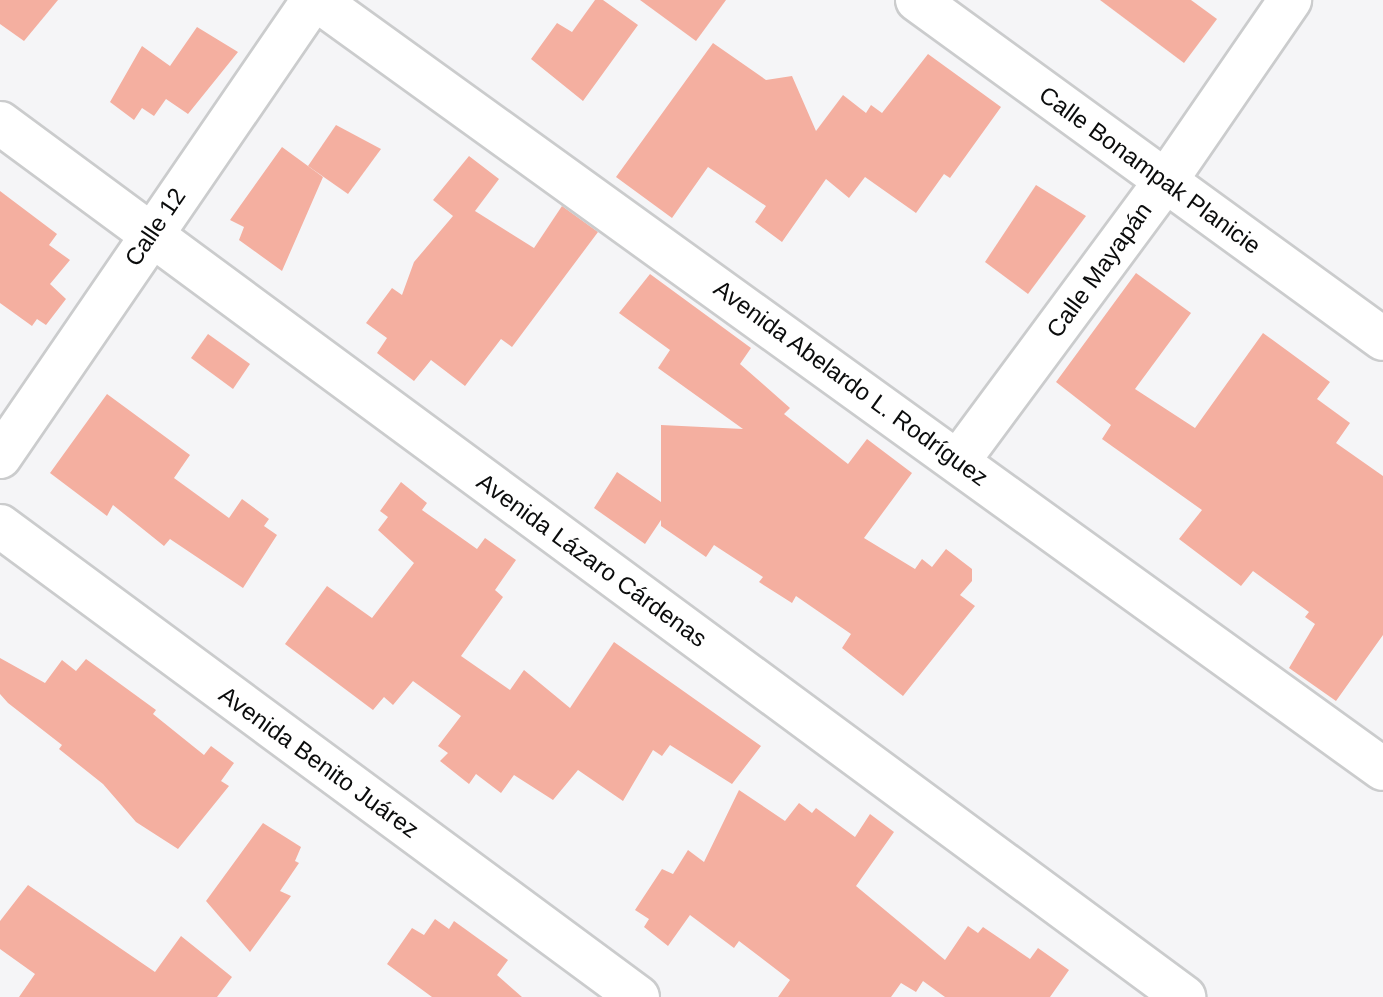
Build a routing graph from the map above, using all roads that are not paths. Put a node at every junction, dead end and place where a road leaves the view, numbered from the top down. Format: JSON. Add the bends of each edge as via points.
{"nodes":[{"id":1,"x":315,"y":0,"type":"edge"},
{"id":2,"x":917,"y":0,"type":"edge"},
{"id":3,"x":1290,"y":0,"type":"edge"},
{"id":4,"x":0,"y":123,"type":"edge"},
{"id":5,"x":1165,"y":182,"type":"junction"},
{"id":6,"x":150,"y":234,"type":"junction"},
{"id":7,"x":1383,"y":339,"type":"edge"},
{"id":8,"x":0,"y":457,"type":"edge"},
{"id":9,"x":959,"y":460,"type":"junction"},
{"id":10,"x":0,"y":526,"type":"edge"},
{"id":11,"x":1383,"y":769,"type":"edge"},
{"id":12,"x":638,"y":997,"type":"edge"},
{"id":13,"x":1184,"y":997,"type":"edge"}],
"edges":[{"from":1,"to":6,"type":"street","name":"Calle 12"},
{"from":1,"to":9,"type":"street","name":"Avenida Abelardo L. Rodríguez"},
{"from":2,"to":5,"type":"street","name":"Calle Bonampak Planicie"},
{"from":3,"to":5,"type":"street","name":"Calle Mayapán"},
{"from":4,"to":6,"type":"street","name":"Avenida Lázaro Cárdenas"},
{"from":5,"to":7,"type":"street","name":"Calle Bonampak Planicie"},
{"from":5,"to":9,"type":"street","name":"Calle Mayapán"},
{"from":6,"to":8,"type":"street","name":"Calle 12"},
{"from":6,"to":13,"type":"street","name":"Avenida Lázaro Cárdenas"},
{"from":9,"to":11,"type":"street","name":"Avenida Abelardo L. Rodríguez"},
{"from":10,"to":12,"type":"street","name":"Avenida Benito Juárez"}]}
